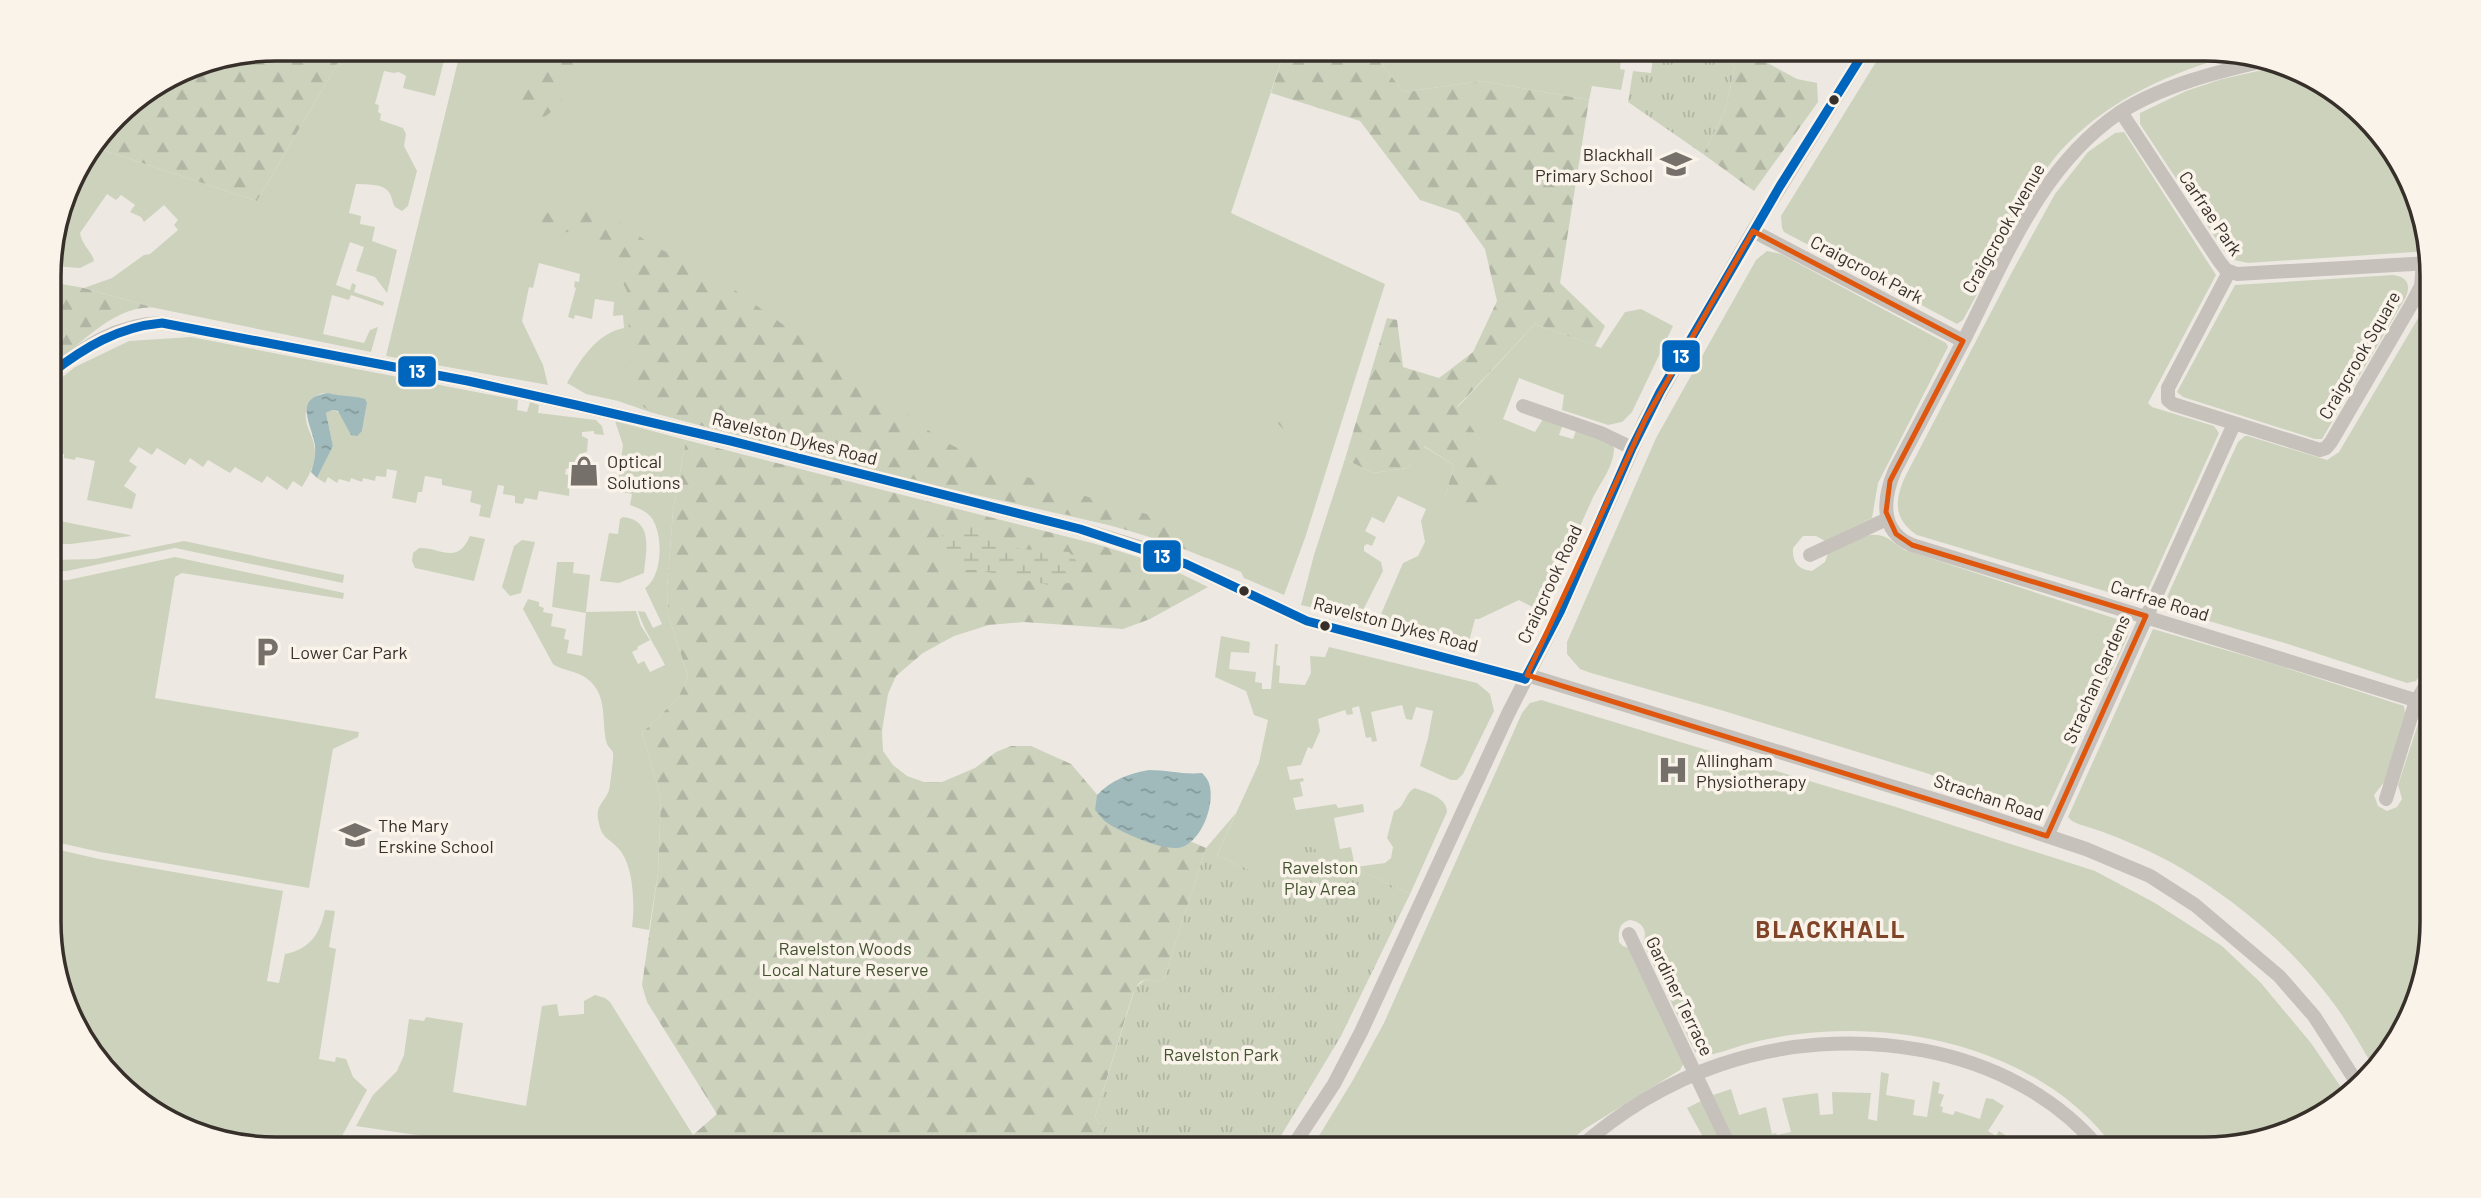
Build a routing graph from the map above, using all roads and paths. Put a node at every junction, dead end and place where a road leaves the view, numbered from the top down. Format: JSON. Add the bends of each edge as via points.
{"nodes":[{"id":1,"x":1858,"y":61,"type":"edge"},
{"id":2,"x":2248,"y":65,"type":"edge"},
{"id":3,"x":2121,"y":112,"type":"junction"},
{"id":4,"x":1753,"y":231,"type":"junction"},
{"id":5,"x":2419,"y":263,"type":"edge"},
{"id":6,"x":2229,"y":272,"type":"junction"},
{"id":7,"x":2420,"y":286,"type":"edge"},
{"id":8,"x":1963,"y":341,"type":"junction"},
{"id":9,"x":62,"y":365,"type":"edge"},
{"id":10,"x":1524,"y":406,"type":"dead end"},
{"id":11,"x":2234,"y":424,"type":"junction"},
{"id":12,"x":1632,"y":448,"type":"junction"},
{"id":13,"x":1887,"y":520,"type":"junction"},
{"id":14,"x":1810,"y":555,"type":"dead end"},
{"id":15,"x":2146,"y":616,"type":"junction"},
{"id":16,"x":1526,"y":677,"type":"junction"},
{"id":17,"x":2420,"y":701,"type":"edge"},
{"id":18,"x":2420,"y":712,"type":"edge"},
{"id":19,"x":2386,"y":799,"type":"dead end"},
{"id":20,"x":2047,"y":836,"type":"junction"},
{"id":21,"x":1629,"y":934,"type":"dead end"},
{"id":22,"x":1696,"y":1074,"type":"junction"},
{"id":23,"x":2353,"y":1077,"type":"edge"},
{"id":24,"x":1299,"y":1136,"type":"edge"},
{"id":25,"x":1595,"y":1136,"type":"edge"},
{"id":26,"x":1725,"y":1136,"type":"edge"},
{"id":27,"x":2087,"y":1136,"type":"edge"}],
"edges":[{"from":1,"to":4,"type":"street","name":"Craigcrook Road"},
{"from":2,"to":3,"type":"street","name":"Craigcrook Avenue","via":[[2192,81]]},
{"from":3,"to":6,"type":"street","name":"Carfrae Park"},
{"from":3,"to":8,"type":"street","name":"Craigcrook Avenue","via":[[2076,149],[2046,185]]},
{"from":4,"to":8,"type":"street","name":"Craigcrook Park"},
{"from":4,"to":12,"type":"street","name":"Craigcrook Road"},
{"from":5,"to":6,"type":"street","name":"Carfrae Park"},
{"from":6,"to":11,"type":"street","name":"Craigcrook Square","via":[[2167,392],[2173,404]]},
{"from":7,"to":11,"type":"street","name":"Craigcrook Square","via":[[2326,448],[2316,450]]},
{"from":8,"to":13,"type":"street","name":"Craigcrook Avenue","via":[[1895,470],[1887,494]]},
{"from":9,"to":16,"type":"street","name":"Ravelston Dykes Road","via":[[114,332],[162,323],[468,381],[731,441],[1080,529],[1186,564],[1326,627]]},
{"from":10,"to":12,"type":"street"},
{"from":11,"to":15,"type":"street","name":"Strachan Gardens"},
{"from":12,"to":16,"type":"street","name":"Craigcrook Road","via":[[1560,612]]},
{"from":13,"to":14,"type":"street"},
{"from":13,"to":15,"type":"street","name":"Carfrae Road","via":[[1896,534],[1912,545]]},
{"from":15,"to":17,"type":"street","name":"Carfrae Road"},
{"from":15,"to":20,"type":"street","name":"Strachan Gardens"},
{"from":16,"to":20,"type":"street","name":"Strachan Road"},
{"from":16,"to":24,"type":"street","name":"Craigcrook Road","via":[[1362,1032]]},
{"from":18,"to":19,"type":"street"},
{"from":20,"to":23,"type":"street","name":"Strachan Road","via":[[2150,876],[2215,920],[2297,995]]},
{"from":21,"to":22,"type":"street","name":"Gardiner Terrace"},
{"from":22,"to":25,"type":"street","via":[[1633,1108]]},
{"from":22,"to":26,"type":"street","name":"Gardiner Terrace"},
{"from":22,"to":27,"type":"street","via":[[1759,1054],[1815,1046],[1929,1052],[1978,1065],[2026,1086]]}]}
